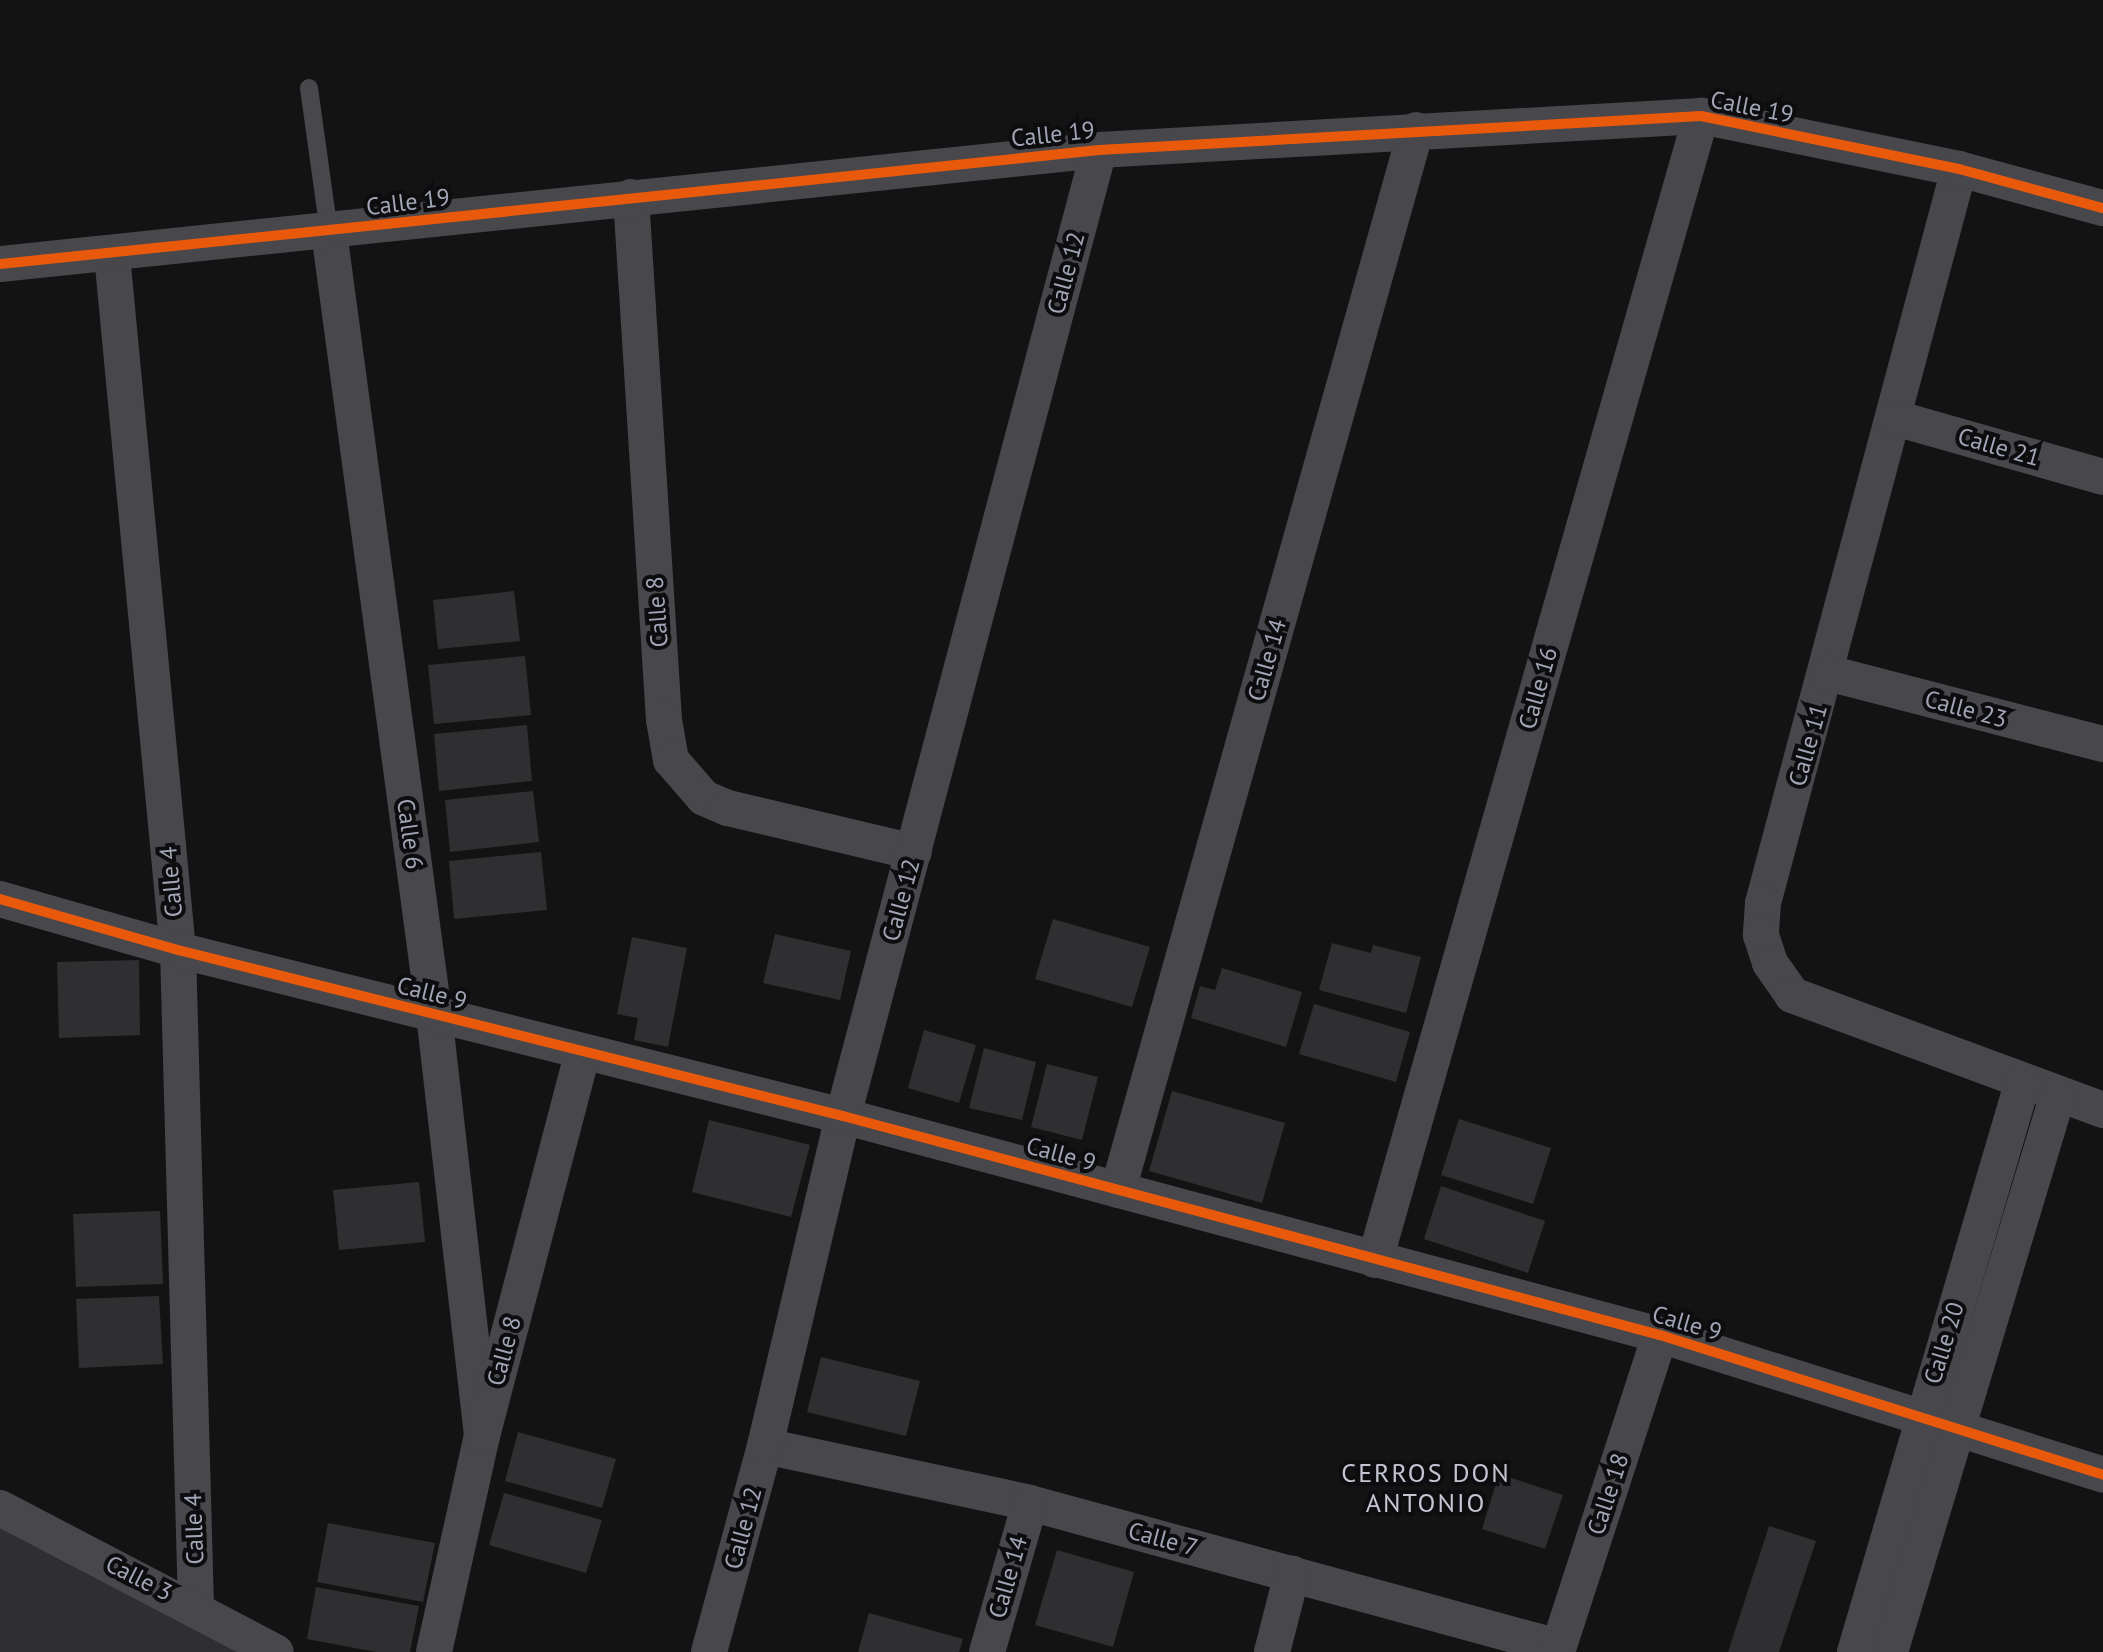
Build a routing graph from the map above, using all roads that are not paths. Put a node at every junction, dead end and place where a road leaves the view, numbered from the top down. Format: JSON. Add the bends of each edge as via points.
{"nodes":[{"id":1,"x":309,"y":88,"type":"dead end"},
{"id":2,"x":1701,"y":116,"type":"junction"},
{"id":3,"x":1416,"y":130,"type":"junction"},
{"id":4,"x":1099,"y":150,"type":"junction"},
{"id":5,"x":1959,"y":169,"type":"junction"},
{"id":6,"x":631,"y":197,"type":"junction"},
{"id":7,"x":2103,"y":208,"type":"edge"},
{"id":8,"x":329,"y":232,"type":"junction"},
{"id":9,"x":112,"y":255,"type":"junction"},
{"id":10,"x":0,"y":264,"type":"edge"},
{"id":11,"x":1895,"y":418,"type":"junction"},
{"id":12,"x":2103,"y":477,"type":"edge"},
{"id":13,"x":1828,"y":673,"type":"junction"},
{"id":14,"x":2103,"y":744,"type":"edge"},
{"id":15,"x":914,"y":852,"type":"junction"},
{"id":16,"x":0,"y":899,"type":"edge"},
{"id":17,"x":178,"y":950,"type":"junction"},
{"id":18,"x":434,"y":1014,"type":"junction"},
{"id":19,"x":583,"y":1052,"type":"junction"},
{"id":20,"x":2023,"y":1081,"type":"junction"},
{"id":21,"x":2058,"y":1094,"type":"junction"},
{"id":22,"x":2103,"y":1110,"type":"edge"},
{"id":23,"x":843,"y":1116,"type":"junction"},
{"id":24,"x":1118,"y":1190,"type":"junction"},
{"id":25,"x":1375,"y":1260,"type":"junction"},
{"id":26,"x":1660,"y":1335,"type":"junction"},
{"id":27,"x":1938,"y":1421,"type":"junction"},
{"id":28,"x":482,"y":1436,"type":"junction"},
{"id":29,"x":765,"y":1446,"type":"junction"},
{"id":30,"x":2103,"y":1475,"type":"edge"},
{"id":31,"x":1030,"y":1503,"type":"junction"},
{"id":32,"x":0,"y":1508,"type":"edge"},
{"id":33,"x":1292,"y":1574,"type":"junction"},
{"id":34,"x":196,"y":1607,"type":"junction"},
{"id":35,"x":1558,"y":1649,"type":"edge"},
{"id":36,"x":276,"y":1652,"type":"edge"},
{"id":37,"x":434,"y":1652,"type":"edge"},
{"id":38,"x":709,"y":1652,"type":"edge"},
{"id":39,"x":987,"y":1652,"type":"edge"},
{"id":40,"x":1272,"y":1652,"type":"edge"},
{"id":41,"x":1855,"y":1652,"type":"edge"},
{"id":42,"x":1890,"y":1652,"type":"edge"}],
"edges":[{"from":1,"to":8,"type":"lane"},
{"from":2,"to":3,"type":"street","name":"Calle 19"},
{"from":2,"to":5,"type":"street","name":"Calle 19"},
{"from":2,"to":25,"type":"street","name":"Calle 16"},
{"from":3,"to":4,"type":"street","name":"Calle 19"},
{"from":3,"to":24,"type":"street","name":"Calle 14"},
{"from":4,"to":6,"type":"street","name":"Calle 19"},
{"from":4,"to":15,"type":"street","name":"Calle 12"},
{"from":5,"to":7,"type":"street","name":"Calle 19"},
{"from":5,"to":11,"type":"street","name":"Calle 11"},
{"from":6,"to":8,"type":"street","name":"Calle 19"},
{"from":6,"to":15,"type":"street","name":"Calle 8","via":[[671,760],[704,798],[728,808]]},
{"from":8,"to":9,"type":"street","name":"Calle 19"},
{"from":8,"to":18,"type":"street","name":"Calle 6"},
{"from":9,"to":10,"type":"street","name":"Calle 19"},
{"from":9,"to":17,"type":"street","name":"Calle 4"},
{"from":11,"to":12,"type":"street","name":"Calle 21"},
{"from":11,"to":13,"type":"street","name":"Calle 11"},
{"from":13,"to":14,"type":"street","name":"Calle 23"},
{"from":13,"to":20,"type":"street","name":"Calle 11","via":[[1763,903],[1761,935],[1770,963],[1792,995]]},
{"from":15,"to":23,"type":"street","name":"Calle 12"},
{"from":16,"to":17,"type":"street","name":"Calle 9"},
{"from":17,"to":18,"type":"street","name":"Calle 9"},
{"from":17,"to":34,"type":"street","name":"Calle 4"},
{"from":18,"to":19,"type":"street","name":"Calle 9"},
{"from":18,"to":28,"type":"street","name":"Calle 6"},
{"from":19,"to":23,"type":"street","name":"Calle 9"},
{"from":19,"to":28,"type":"street","name":"Calle 8"},
{"from":20,"to":21,"type":"street","name":"Calle 11"},
{"from":20,"to":27,"type":"street","name":"Calle 20"},
{"from":21,"to":22,"type":"street","name":"Calle 11"},
{"from":21,"to":27,"type":"street","name":"Calle 20"},
{"from":23,"to":24,"type":"street","name":"Calle 9"},
{"from":23,"to":29,"type":"street","name":"Calle 12"},
{"from":24,"to":25,"type":"street","name":"Calle 9"},
{"from":25,"to":26,"type":"street","name":"Calle 9"},
{"from":26,"to":27,"type":"street","name":"Calle 9"},
{"from":26,"to":35,"type":"street","name":"Calle 18"},
{"from":27,"to":30,"type":"street","name":"Calle 9"},
{"from":27,"to":41,"type":"street","name":"Calle 20"},
{"from":27,"to":42,"type":"street","name":"Calle 20"},
{"from":28,"to":37,"type":"street","name":"Calle 8"},
{"from":29,"to":31,"type":"street","name":"Calle 7"},
{"from":29,"to":38,"type":"street","name":"Calle 12"},
{"from":31,"to":33,"type":"street","name":"Calle 7"},
{"from":31,"to":39,"type":"street","name":"Calle 14"},
{"from":32,"to":34,"type":"street","name":"Calle 3"},
{"from":33,"to":35,"type":"street","name":"Calle 7"},
{"from":33,"to":40,"type":"street"},
{"from":34,"to":36,"type":"street","name":"Calle 3"}]}
